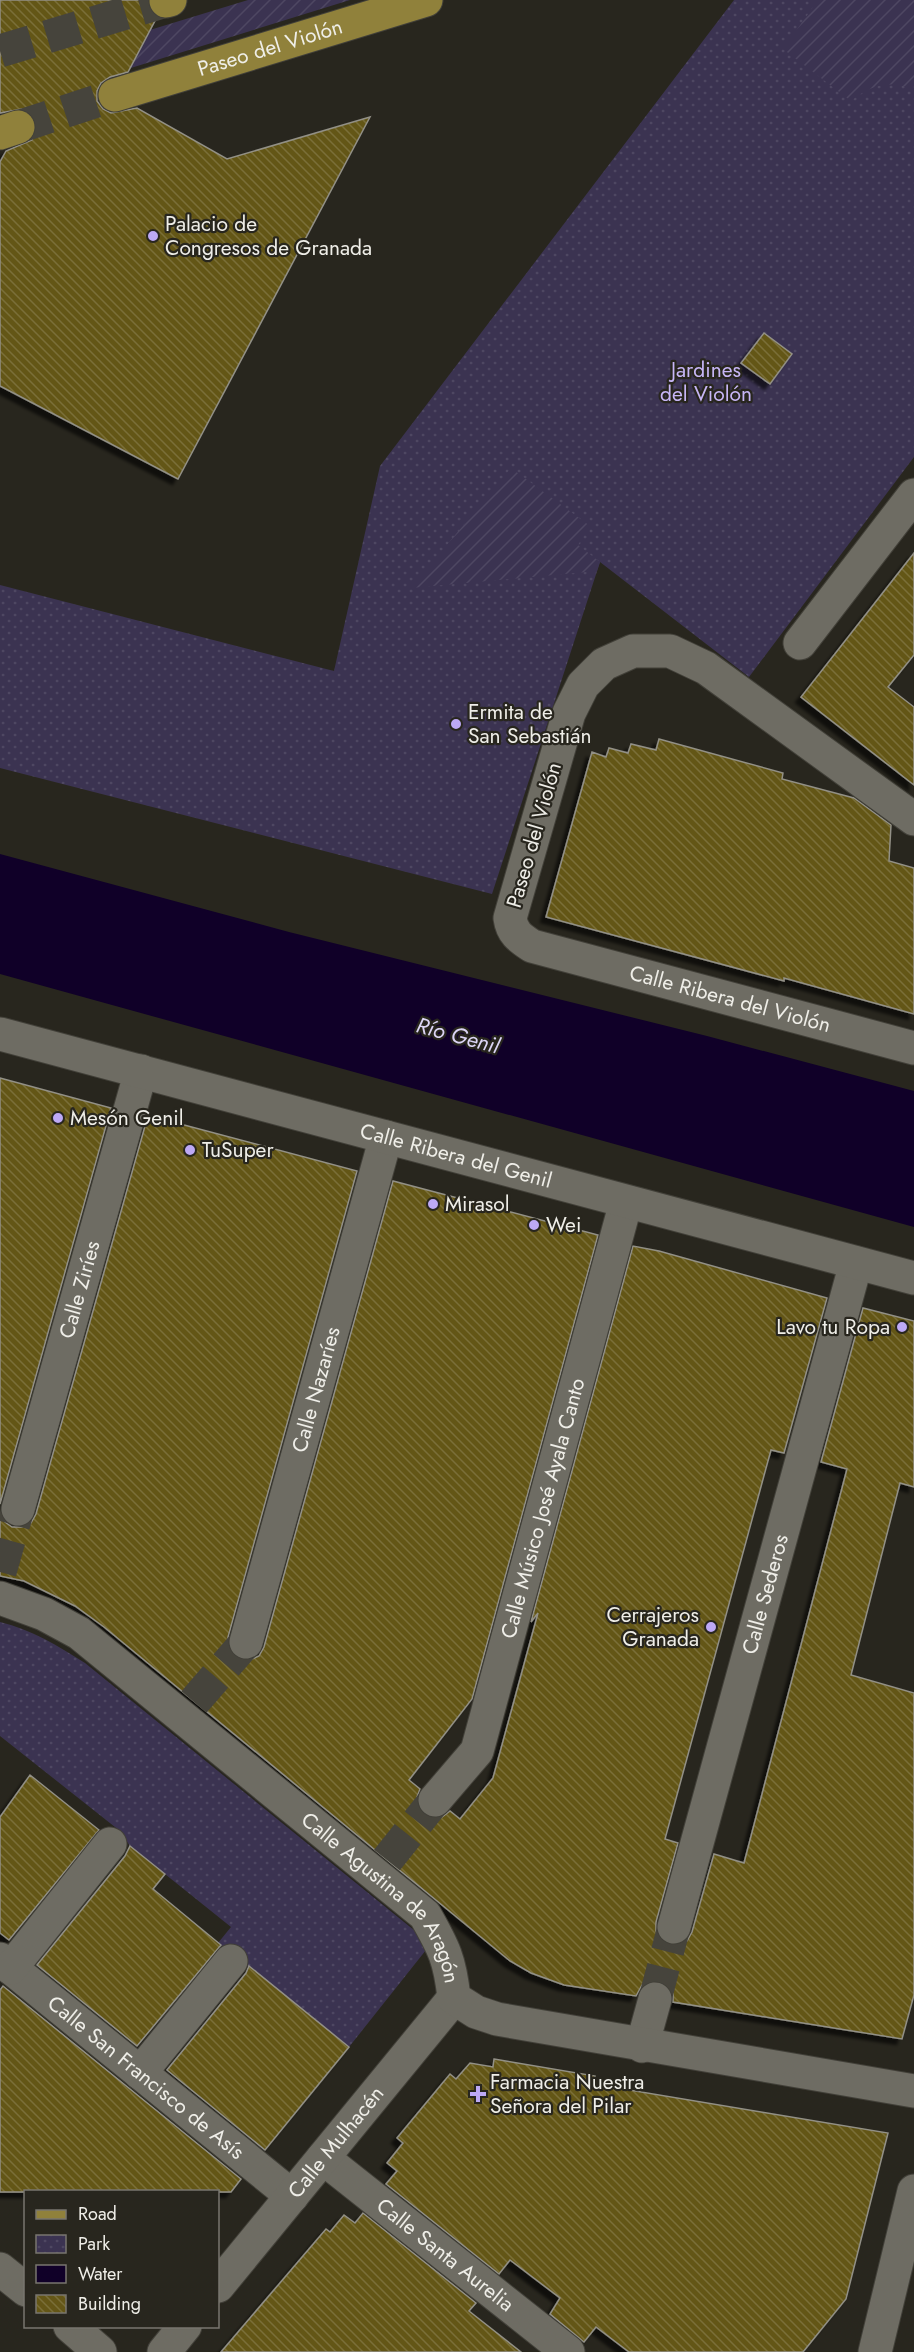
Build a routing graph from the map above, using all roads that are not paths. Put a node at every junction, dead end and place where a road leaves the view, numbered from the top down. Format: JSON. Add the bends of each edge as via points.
{"nodes":[{"id":1,"x":426,"y":0,"type":"edge"},
{"id":2,"x":115,"y":95,"type":"tunnel mouth"},
{"id":3,"x":914,"y":495,"type":"edge"},
{"id":4,"x":800,"y":643,"type":"dead end"},
{"id":5,"x":914,"y":819,"type":"edge"},
{"id":6,"x":547,"y":949,"type":"joint"},
{"id":7,"x":0,"y":1034,"type":"edge"},
{"id":8,"x":914,"y":1048,"type":"edge"},
{"id":9,"x":141,"y":1071,"type":"junction"},
{"id":10,"x":386,"y":1137,"type":"junction"},
{"id":11,"x":626,"y":1202,"type":"junction"},
{"id":12,"x":856,"y":1263,"type":"junction"},
{"id":13,"x":914,"y":1278,"type":"edge"},
{"id":14,"x":18,"y":1509,"type":"tunnel mouth"},
{"id":15,"x":0,"y":1598,"type":"edge"},
{"id":16,"x":246,"y":1642,"type":"tunnel mouth"},
{"id":17,"x":435,"y":1800,"type":"tunnel mouth"},
{"id":18,"x":110,"y":1844,"type":"dead end"},
{"id":19,"x":674,"y":1927,"type":"tunnel mouth"},
{"id":20,"x":231,"y":1961,"type":"dead end"},
{"id":21,"x":4,"y":1966,"type":"edge"},
{"id":22,"x":454,"y":1998,"type":"junction"},
{"id":23,"x":655,"y":1999,"type":"tunnel mouth"},
{"id":24,"x":642,"y":2046,"type":"junction"},
{"id":25,"x":140,"y":2073,"type":"junction"},
{"id":26,"x":914,"y":2091,"type":"edge"},
{"id":27,"x":323,"y":2158,"type":"junction"},
{"id":28,"x":914,"y":2191,"type":"edge"},
{"id":29,"x":292,"y":2196,"type":"junction"},
{"id":30,"x":0,"y":2269,"type":"edge"},
{"id":31,"x":219,"y":2285,"type":"edge"},
{"id":32,"x":24,"y":2288,"type":"edge"},
{"id":33,"x":71,"y":2328,"type":"edge"},
{"id":34,"x":183,"y":2328,"type":"edge"},
{"id":35,"x":100,"y":2352,"type":"edge"},
{"id":36,"x":164,"y":2352,"type":"edge"},
{"id":37,"x":568,"y":2352,"type":"edge"},
{"id":38,"x":852,"y":2352,"type":"edge"},
{"id":39,"x":868,"y":2352,"type":"edge"},
{"id":40,"x":875,"y":2352,"type":"edge"}],
"edges":[{"from":1,"to":2,"type":"main road","name":"Paseo del Violón"},
{"from":3,"to":4,"type":"street"},
{"from":5,"to":6,"type":"street","name":"Paseo del Violón","via":[[706,668],[670,651],[633,651],[604,664],[583,685],[570,713],[510,918],[519,938]]},
{"from":6,"to":8,"type":"street","name":"Calle Ribera del Violón"},
{"from":7,"to":9,"type":"street","name":"Calle Ribera del Genil"},
{"from":9,"to":10,"type":"street","name":"Calle Ribera del Genil"},
{"from":9,"to":14,"type":"street","name":"Calle Ziríes"},
{"from":10,"to":11,"type":"street","name":"Calle Ribera del Genil"},
{"from":10,"to":16,"type":"street","name":"Calle Nazaríes"},
{"from":11,"to":12,"type":"street","name":"Calle Ribera del Genil"},
{"from":11,"to":17,"type":"street","name":"Calle Músico José Ayala Canto","via":[[477,1751]]},
{"from":12,"to":13,"type":"street","name":"Calle Ribera del Genil"},
{"from":12,"to":19,"type":"street","name":"Calle Sederos"},
{"from":15,"to":22,"type":"street","name":"Calle Agustina de Aragón","via":[[44,1614],[79,1633],[188,1709],[381,1868],[425,1915],[445,1950]]},
{"from":18,"to":21,"type":"street"},
{"from":20,"to":25,"type":"street"},
{"from":21,"to":25,"type":"street","name":"Calle San Francisco de Asís"},
{"from":22,"to":24,"type":"street","name":"Calle Agustina de Aragón","via":[[497,2019]]},
{"from":22,"to":27,"type":"street","name":"Calle Mulhacén"},
{"from":23,"to":24,"type":"street"},
{"from":24,"to":26,"type":"street","name":"Calle Agustina de Aragón"},
{"from":25,"to":29,"type":"street","name":"Calle San Francisco de Asís"},
{"from":27,"to":29,"type":"street","name":"Calle Mulhacén"},
{"from":27,"to":37,"type":"street","name":"Calle Santa Aurelia"},
{"from":28,"to":40,"type":"street"},
{"from":29,"to":31,"type":"street","name":"Calle Mulhacén"},
{"from":30,"to":32,"type":"street"},
{"from":33,"to":35,"type":"street"},
{"from":34,"to":36,"type":"street"},
{"from":38,"to":39,"type":"street"}]}
